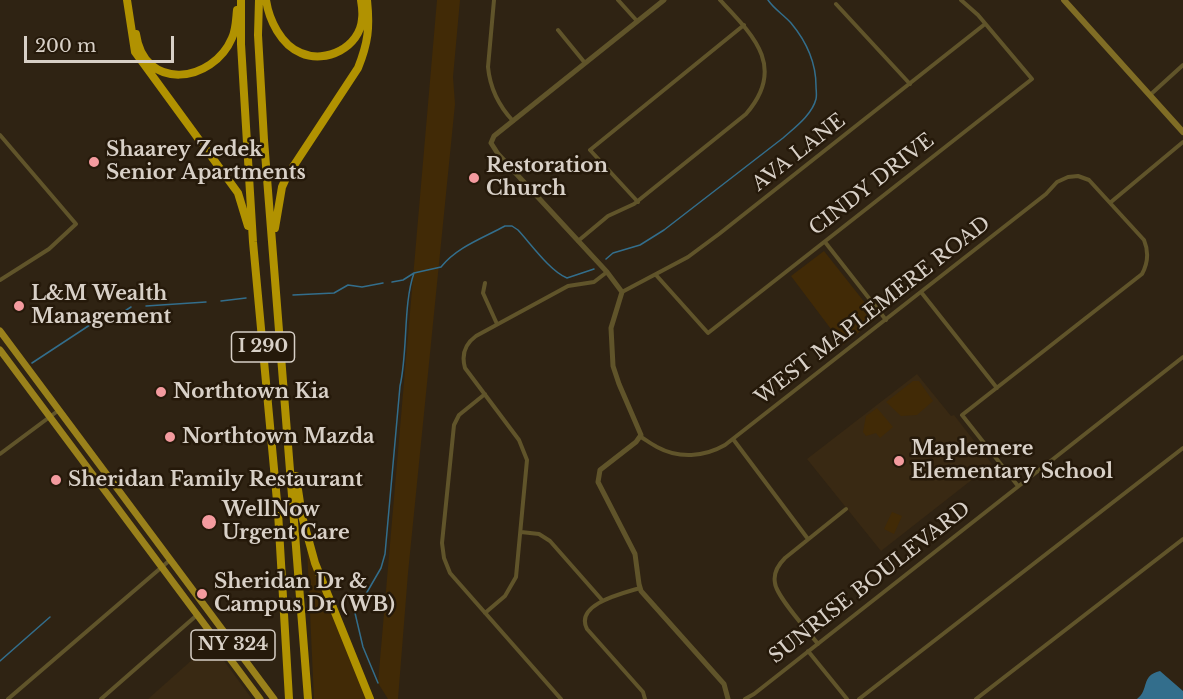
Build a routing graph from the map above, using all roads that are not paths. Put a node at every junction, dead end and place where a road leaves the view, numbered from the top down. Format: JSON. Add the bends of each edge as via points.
{"nodes":[{"id":1,"x":127,"y":0,"type":"edge"},
{"id":2,"x":132,"y":0,"type":"edge"},
{"id":3,"x":240,"y":0,"type":"edge"},
{"id":4,"x":259,"y":0,"type":"edge"},
{"id":5,"x":266,"y":0,"type":"edge"},
{"id":6,"x":361,"y":0,"type":"edge"},
{"id":7,"x":367,"y":0,"type":"edge"},
{"id":8,"x":494,"y":0,"type":"edge"},
{"id":9,"x":618,"y":0,"type":"edge"},
{"id":10,"x":664,"y":0,"type":"edge"},
{"id":11,"x":720,"y":0,"type":"edge"},
{"id":12,"x":961,"y":0,"type":"edge"},
{"id":13,"x":1064,"y":0,"type":"edge"},
{"id":14,"x":836,"y":4,"type":"dead end"},
{"id":15,"x":638,"y":22,"type":"junction"},
{"id":16,"x":985,"y":24,"type":"junction"},
{"id":17,"x":744,"y":25,"type":"junction"},
{"id":18,"x":558,"y":30,"type":"dead end"},
{"id":19,"x":585,"y":63,"type":"junction"},
{"id":20,"x":1183,"y":65,"type":"edge"},
{"id":21,"x":910,"y":84,"type":"junction"},
{"id":22,"x":1150,"y":95,"type":"junction"},
{"id":23,"x":513,"y":121,"type":"junction"},
{"id":24,"x":1183,"y":132,"type":"edge"},
{"id":25,"x":0,"y":135,"type":"edge"},
{"id":26,"x":1183,"y":142,"type":"edge"},
{"id":27,"x":638,"y":202,"type":"junction"},
{"id":28,"x":1111,"y":202,"type":"junction"},
{"id":29,"x":578,"y":241,"type":"junction"},
{"id":30,"x":253,"y":242,"type":"junction"},
{"id":31,"x":825,"y":242,"type":"junction"},
{"id":32,"x":273,"y":254,"type":"junction"},
{"id":33,"x":607,"y":272,"type":"junction"},
{"id":34,"x":656,"y":275,"type":"junction"},
{"id":35,"x":0,"y":280,"type":"edge"},
{"id":36,"x":485,"y":283,"type":"dead end"},
{"id":37,"x":622,"y":292,"type":"junction"},
{"id":38,"x":921,"y":292,"type":"junction"},
{"id":39,"x":886,"y":320,"type":"junction"},
{"id":40,"x":497,"y":324,"type":"junction"},
{"id":41,"x":0,"y":331,"type":"edge"},
{"id":42,"x":0,"y":350,"type":"edge"},
{"id":43,"x":1183,"y":357,"type":"edge"},
{"id":44,"x":997,"y":388,"type":"junction"},
{"id":45,"x":485,"y":394,"type":"junction"},
{"id":46,"x":59,"y":410,"type":"junction"},
{"id":47,"x":50,"y":417,"type":"junction"},
{"id":48,"x":288,"y":418,"type":"junction"},
{"id":49,"x":641,"y":437,"type":"junction"},
{"id":50,"x":733,"y":439,"type":"junction"},
{"id":51,"x":1183,"y":448,"type":"edge"},
{"id":52,"x":0,"y":454,"type":"edge"},
{"id":53,"x":1018,"y":486,"type":"junction"},
{"id":54,"x":846,"y":508,"type":"dead end"},
{"id":55,"x":521,"y":532,"type":"junction"},
{"id":56,"x":808,"y":539,"type":"junction"},
{"id":57,"x":1183,"y":539,"type":"edge"},
{"id":58,"x":170,"y":560,"type":"junction"},
{"id":59,"x":162,"y":567,"type":"junction"},
{"id":60,"x":640,"y":588,"type":"junction"},
{"id":61,"x":602,"y":600,"type":"junction"},
{"id":62,"x":485,"y":613,"type":"junction"},
{"id":63,"x":197,"y":615,"type":"junction"},
{"id":64,"x":818,"y":644,"type":"junction"},
{"id":65,"x":808,"y":651,"type":"junction"},
{"id":66,"x":289,"y":696,"type":"edge"},
{"id":67,"x":8,"y":699,"type":"edge"},
{"id":68,"x":101,"y":699,"type":"edge"},
{"id":69,"x":260,"y":699,"type":"edge"},
{"id":70,"x":274,"y":699,"type":"edge"},
{"id":71,"x":308,"y":699,"type":"edge"},
{"id":72,"x":370,"y":699,"type":"edge"},
{"id":73,"x":561,"y":699,"type":"edge"},
{"id":74,"x":645,"y":699,"type":"edge"},
{"id":75,"x":728,"y":699,"type":"edge"},
{"id":76,"x":745,"y":699,"type":"edge"},
{"id":77,"x":847,"y":699,"type":"edge"},
{"id":78,"x":860,"y":699,"type":"edge"},
{"id":79,"x":976,"y":699,"type":"edge"}],
"edges":[{"from":1,"to":30,"type":"highway","via":[[135,52],[238,193]]},
{"from":2,"to":3,"type":"highway","via":[[137,40],[144,57],[160,71],[175,75],[192,74],[210,66],[224,51],[233,37]]},
{"from":3,"to":30,"type":"highway","number":"I 290"},
{"from":4,"to":32,"type":"highway","number":"I 290","via":[[258,46]]},
{"from":5,"to":6,"type":"highway","via":[[273,25],[287,44],[302,54],[317,56],[330,55],[350,44],[362,19]]},
{"from":7,"to":32,"type":"highway","via":[[369,33],[358,68],[287,176],[276,215]]},
{"from":8,"to":23,"type":"street","via":[[489,76],[500,105]]},
{"from":9,"to":15,"type":"street"},
{"from":10,"to":15,"type":"street"},
{"from":11,"to":17,"type":"street"},
{"from":12,"to":16,"type":"street","name":"CINDY DRIVE"},
{"from":13,"to":22,"type":"main road"},
{"from":14,"to":21,"type":"street"},
{"from":15,"to":19,"type":"street"},
{"from":16,"to":21,"type":"street","name":"AVA LANE"},
{"from":16,"to":31,"type":"street","name":"CINDY DRIVE","via":[[1032,79]]},
{"from":17,"to":27,"type":"street","via":[[758,43],[763,59],[764,76],[756,100],[746,114]]},
{"from":17,"to":27,"type":"street","via":[[590,150]]},
{"from":18,"to":19,"type":"street"},
{"from":19,"to":23,"type":"street"},
{"from":20,"to":22,"type":"street"},
{"from":21,"to":34,"type":"street","name":"AVA LANE","via":[[719,234]]},
{"from":22,"to":24,"type":"main road"},
{"from":23,"to":29,"type":"street","via":[[493,138],[492,147]]},
{"from":25,"to":35,"type":"street","via":[[76,224],[49,249]]},
{"from":26,"to":28,"type":"street"},
{"from":27,"to":29,"type":"street","via":[[608,216]]},
{"from":28,"to":38,"type":"street","name":"WEST MAPLEMERE ROAD","via":[[1084,177],[1061,179]]},
{"from":28,"to":44,"type":"street","name":"WEST MAPLEMERE ROAD","via":[[1144,240],[1148,257],[1142,274]]},
{"from":29,"to":33,"type":"street"},
{"from":30,"to":66,"type":"highway","number":"I 290","via":[[278,512]]},
{"from":31,"to":34,"type":"street","name":"CINDY DRIVE","via":[[708,333]]},
{"from":31,"to":39,"type":"street"},
{"from":32,"to":48,"type":"highway","number":"I 290"},
{"from":33,"to":37,"type":"street"},
{"from":33,"to":40,"type":"street","via":[[594,282],[568,286]]},
{"from":34,"to":37,"type":"street","name":"AVA LANE"},
{"from":36,"to":40,"type":"street","via":[[483,293]]},
{"from":37,"to":49,"type":"street","via":[[611,324],[612,355],[619,384]]},
{"from":38,"to":39,"type":"street","name":"WEST MAPLEMERE ROAD"},
{"from":38,"to":44,"type":"street"},
{"from":39,"to":50,"type":"street","name":"WEST MAPLEMERE ROAD"},
{"from":40,"to":45,"type":"street","via":[[472,339],[464,352],[465,368]]},
{"from":41,"to":46,"type":"main road","number":"NY 324"},
{"from":42,"to":47,"type":"main road","number":"NY 324"},
{"from":43,"to":53,"type":"street","name":"SUNRISE BOULEVARD"},
{"from":44,"to":53,"type":"street","name":"WEST MAPLEMERE ROAD","via":[[963,415]]},
{"from":45,"to":55,"type":"street","via":[[519,440],[527,460]]},
{"from":45,"to":62,"type":"street","via":[[459,415],[454,425],[442,551],[450,573]]},
{"from":46,"to":47,"type":"street"},
{"from":46,"to":58,"type":"main road","number":"NY 324"},
{"from":47,"to":52,"type":"street"},
{"from":47,"to":59,"type":"main road","number":"NY 324"},
{"from":48,"to":71,"type":"highway","number":"I 290"},
{"from":48,"to":72,"type":"highway","via":[[309,545]]},
{"from":49,"to":50,"type":"street","name":"WEST MAPLEMERE ROAD","via":[[666,451],[691,456],[717,449]]},
{"from":49,"to":60,"type":"street","via":[[601,470],[598,478],[635,554]]},
{"from":50,"to":56,"type":"street"},
{"from":51,"to":78,"type":"street"},
{"from":53,"to":64,"type":"street","name":"SUNRISE BOULEVARD"},
{"from":54,"to":56,"type":"street"},
{"from":55,"to":61,"type":"street","via":[[539,534],[550,541]]},
{"from":55,"to":62,"type":"street","via":[[513,585]]},
{"from":56,"to":64,"type":"street","via":[[783,560],[774,581]]},
{"from":57,"to":79,"type":"street"},
{"from":58,"to":59,"type":"street"},
{"from":58,"to":70,"type":"main road","number":"NY 324"},
{"from":59,"to":63,"type":"main road","number":"NY 324"},
{"from":59,"to":67,"type":"street"},
{"from":60,"to":61,"type":"street"},
{"from":60,"to":75,"type":"street","via":[[724,684]]},
{"from":61,"to":74,"type":"street","via":[[586,614],[585,626]]},
{"from":62,"to":73,"type":"street"},
{"from":63,"to":68,"type":"street"},
{"from":63,"to":69,"type":"main road","number":"NY 324"},
{"from":64,"to":65,"type":"street","name":"SUNRISE BOULEVARD"},
{"from":65,"to":76,"type":"street","name":"SUNRISE BOULEVARD"},
{"from":65,"to":77,"type":"street"}]}
